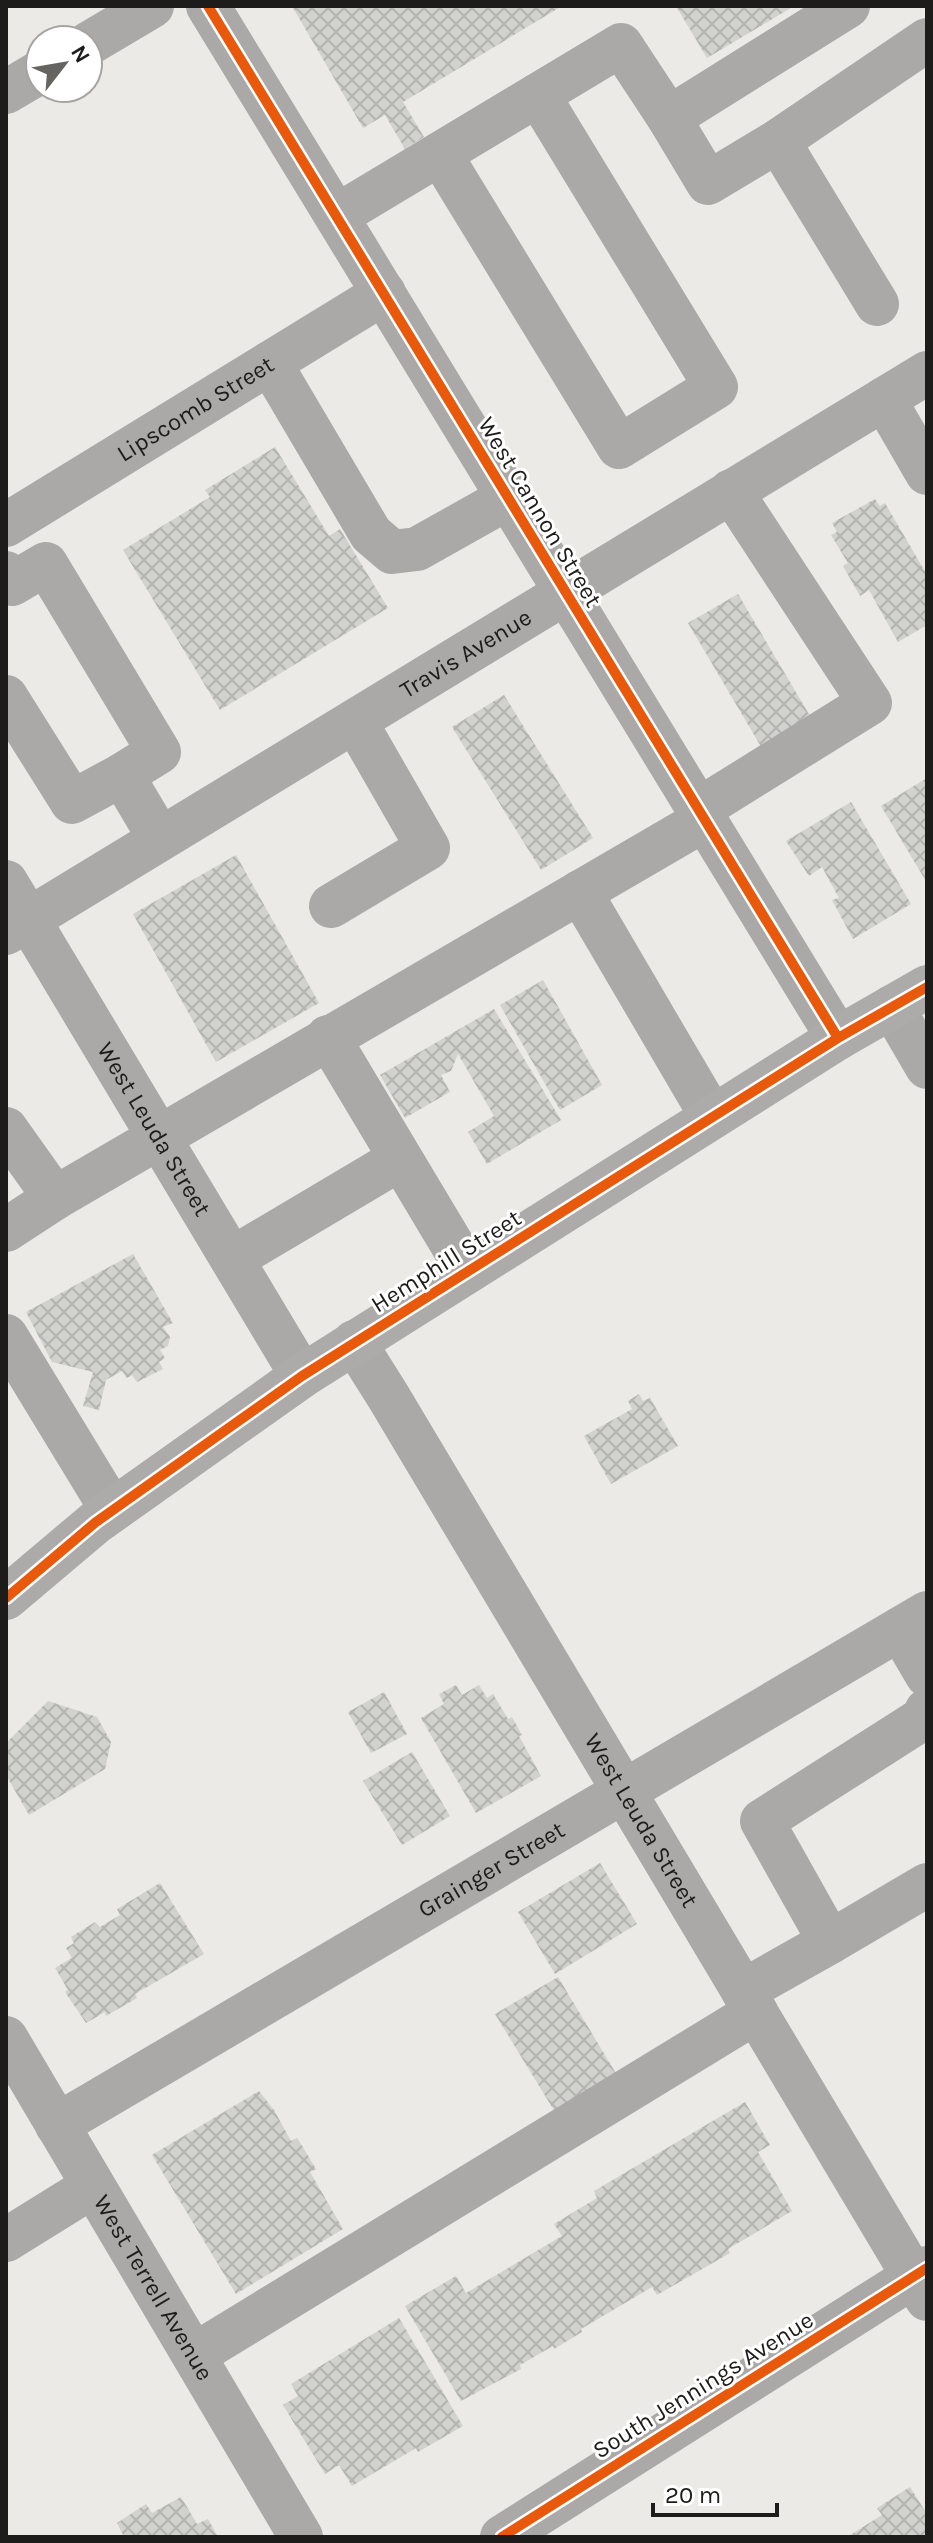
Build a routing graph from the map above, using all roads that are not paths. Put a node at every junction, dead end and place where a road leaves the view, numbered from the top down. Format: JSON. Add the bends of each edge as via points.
{"nodes":[{"id":1,"x":152,"y":6,"type":"edge"},
{"id":2,"x":208,"y":6,"type":"edge"},
{"id":3,"x":848,"y":6,"type":"edge"},
{"id":4,"x":104,"y":34,"type":"edge"},
{"id":5,"x":927,"y":40,"type":"edge"},
{"id":6,"x":24,"y":81,"type":"edge"},
{"id":7,"x":6,"y":92,"type":"edge"},
{"id":8,"x":538,"y":95,"type":"junction"},
{"id":9,"x":669,"y":118,"type":"junction"},
{"id":10,"x":778,"y":141,"type":"junction"},
{"id":11,"x":440,"y":154,"type":"junction"},
{"id":12,"x":338,"y":215,"type":"junction"},
{"id":13,"x":384,"y":293,"type":"junction"},
{"id":14,"x":877,"y":304,"type":"dead end"},
{"id":15,"x":270,"y":363,"type":"junction"},
{"id":16,"x":927,"y":373,"type":"edge"},
{"id":17,"x":884,"y":399,"type":"junction"},
{"id":18,"x":927,"y":473,"type":"edge"},
{"id":19,"x":731,"y":491,"type":"junction"},
{"id":20,"x":508,"y":498,"type":"junction"},
{"id":21,"x":6,"y":525,"type":"edge"},
{"id":22,"x":8,"y":581,"type":"edge"},
{"id":23,"x":566,"y":593,"type":"junction"},
{"id":24,"x":6,"y":697,"type":"edge"},
{"id":25,"x":355,"y":721,"type":"junction"},
{"id":26,"x":122,"y":775,"type":"junction"},
{"id":27,"x":701,"y":815,"type":"junction"},
{"id":28,"x":160,"y":839,"type":"junction"},
{"id":29,"x":6,"y":882,"type":"edge"},
{"id":30,"x":580,"y":892,"type":"junction"},
{"id":31,"x":331,"y":906,"type":"dead end"},
{"id":32,"x":17,"y":926,"type":"edge"},
{"id":33,"x":909,"y":997,"type":"edge"},
{"id":34,"x":328,"y":1037,"type":"junction"},
{"id":35,"x":838,"y":1038,"type":"junction"},
{"id":36,"x":927,"y":1067,"type":"edge"},
{"id":37,"x":712,"y":1117,"type":"junction"},
{"id":38,"x":6,"y":1129,"type":"edge"},
{"id":39,"x":159,"y":1135,"type":"junction"},
{"id":40,"x":400,"y":1159,"type":"junction"},
{"id":41,"x":55,"y":1198,"type":"junction"},
{"id":42,"x":6,"y":1230,"type":"edge"},
{"id":43,"x":233,"y":1258,"type":"junction"},
{"id":44,"x":468,"y":1271,"type":"junction"},
{"id":45,"x":6,"y":1336,"type":"edge"},
{"id":46,"x":354,"y":1342,"type":"junction"},
{"id":47,"x":302,"y":1376,"type":"junction"},
{"id":48,"x":112,"y":1510,"type":"junction"},
{"id":49,"x":6,"y":1598,"type":"edge"},
{"id":50,"x":913,"y":1621,"type":"edge"},
{"id":51,"x":927,"y":1675,"type":"edge"},
{"id":52,"x":927,"y":1710,"type":"edge"},
{"id":53,"x":624,"y":1791,"type":"junction"},
{"id":54,"x":927,"y":1885,"type":"edge"},
{"id":55,"x":830,"y":1942,"type":"junction"},
{"id":56,"x":750,"y":2001,"type":"junction"},
{"id":57,"x":6,"y":2038,"type":"edge"},
{"id":58,"x":57,"y":2125,"type":"junction"},
{"id":59,"x":93,"y":2186,"type":"junction"},
{"id":60,"x":6,"y":2240,"type":"edge"},
{"id":61,"x":923,"y":2281,"type":"edge"},
{"id":62,"x":194,"y":2355,"type":"junction"},
{"id":63,"x":301,"y":2537,"type":"edge"},
{"id":64,"x":502,"y":2537,"type":"edge"}],
"edges":[{"from":1,"to":4,"type":"street"},
{"from":2,"to":12,"type":"street","name":"West Cannon Street"},
{"from":3,"to":9,"type":"street"},
{"from":5,"to":10,"type":"street"},
{"from":6,"to":7,"type":"street"},
{"from":8,"to":9,"type":"street","via":[[621,45]]},
{"from":8,"to":11,"type":"street"},
{"from":8,"to":11,"type":"street","via":[[716,387],[619,447]]},
{"from":9,"to":10,"type":"street","via":[[708,183]]},
{"from":10,"to":14,"type":"street"},
{"from":11,"to":12,"type":"street"},
{"from":12,"to":13,"type":"street","name":"West Cannon Street"},
{"from":13,"to":15,"type":"street","name":"Lipscomb Street"},
{"from":13,"to":20,"type":"street","name":"West Cannon Street"},
{"from":15,"to":20,"type":"street","via":[[371,534],[392,552],[417,549]]},
{"from":15,"to":21,"type":"street","name":"Lipscomb Street"},
{"from":16,"to":17,"type":"street","name":"Travis Avenue"},
{"from":17,"to":18,"type":"street"},
{"from":17,"to":19,"type":"street","name":"Travis Avenue"},
{"from":19,"to":23,"type":"street","name":"Travis Avenue"},
{"from":19,"to":27,"type":"street","via":[[870,703]]},
{"from":20,"to":23,"type":"street","name":"West Cannon Street"},
{"from":22,"to":26,"type":"street","via":[[46,564],[159,752]]},
{"from":23,"to":25,"type":"street","name":"Travis Avenue"},
{"from":23,"to":27,"type":"street","name":"West Cannon Street"},
{"from":24,"to":26,"type":"street","via":[[72,802]]},
{"from":25,"to":28,"type":"street","name":"Travis Avenue"},
{"from":25,"to":31,"type":"street","via":[[428,848]]},
{"from":26,"to":28,"type":"street"},
{"from":27,"to":30,"type":"street"},
{"from":27,"to":35,"type":"street","name":"West Cannon Street"},
{"from":28,"to":32,"type":"street","name":"Travis Avenue"},
{"from":29,"to":32,"type":"street","name":"West Leuda Street"},
{"from":30,"to":34,"type":"street"},
{"from":30,"to":37,"type":"street"},
{"from":32,"to":39,"type":"street","name":"West Leuda Street"},
{"from":33,"to":35,"type":"main road","name":"Hemphill Street"},
{"from":33,"to":36,"type":"street"},
{"from":34,"to":39,"type":"street"},
{"from":34,"to":40,"type":"street"},
{"from":35,"to":37,"type":"main road","name":"Hemphill Street"},
{"from":37,"to":44,"type":"main road","name":"Hemphill Street"},
{"from":38,"to":41,"type":"street"},
{"from":39,"to":41,"type":"street"},
{"from":39,"to":43,"type":"street","name":"West Leuda Street"},
{"from":40,"to":43,"type":"street"},
{"from":40,"to":44,"type":"street"},
{"from":41,"to":42,"type":"street"},
{"from":43,"to":47,"type":"street","name":"West Leuda Street"},
{"from":44,"to":46,"type":"main road","name":"Hemphill Street"},
{"from":45,"to":48,"type":"street"},
{"from":46,"to":47,"type":"main road","name":"Hemphill Street"},
{"from":46,"to":53,"type":"street","name":"West Leuda Street"},
{"from":47,"to":48,"type":"main road","name":"Hemphill Street"},
{"from":48,"to":49,"type":"main road","name":"Hemphill Street"},
{"from":50,"to":51,"type":"street"},
{"from":50,"to":53,"type":"street","name":"Grainger Street"},
{"from":52,"to":55,"type":"street","via":[[922,1719],[762,1821]]},
{"from":53,"to":56,"type":"street","name":"West Leuda Street"},
{"from":53,"to":58,"type":"street","name":"Grainger Street"},
{"from":54,"to":55,"type":"street"},
{"from":55,"to":56,"type":"street"},
{"from":56,"to":61,"type":"street","name":"West Leuda Street"},
{"from":56,"to":62,"type":"street"},
{"from":57,"to":58,"type":"street","name":"West Terrell Avenue"},
{"from":58,"to":59,"type":"street","name":"West Terrell Avenue"},
{"from":59,"to":60,"type":"street"},
{"from":59,"to":62,"type":"street","name":"West Terrell Avenue"},
{"from":61,"to":64,"type":"street","name":"South Jennings Avenue"},
{"from":62,"to":63,"type":"street","name":"West Terrell Avenue"}]}
